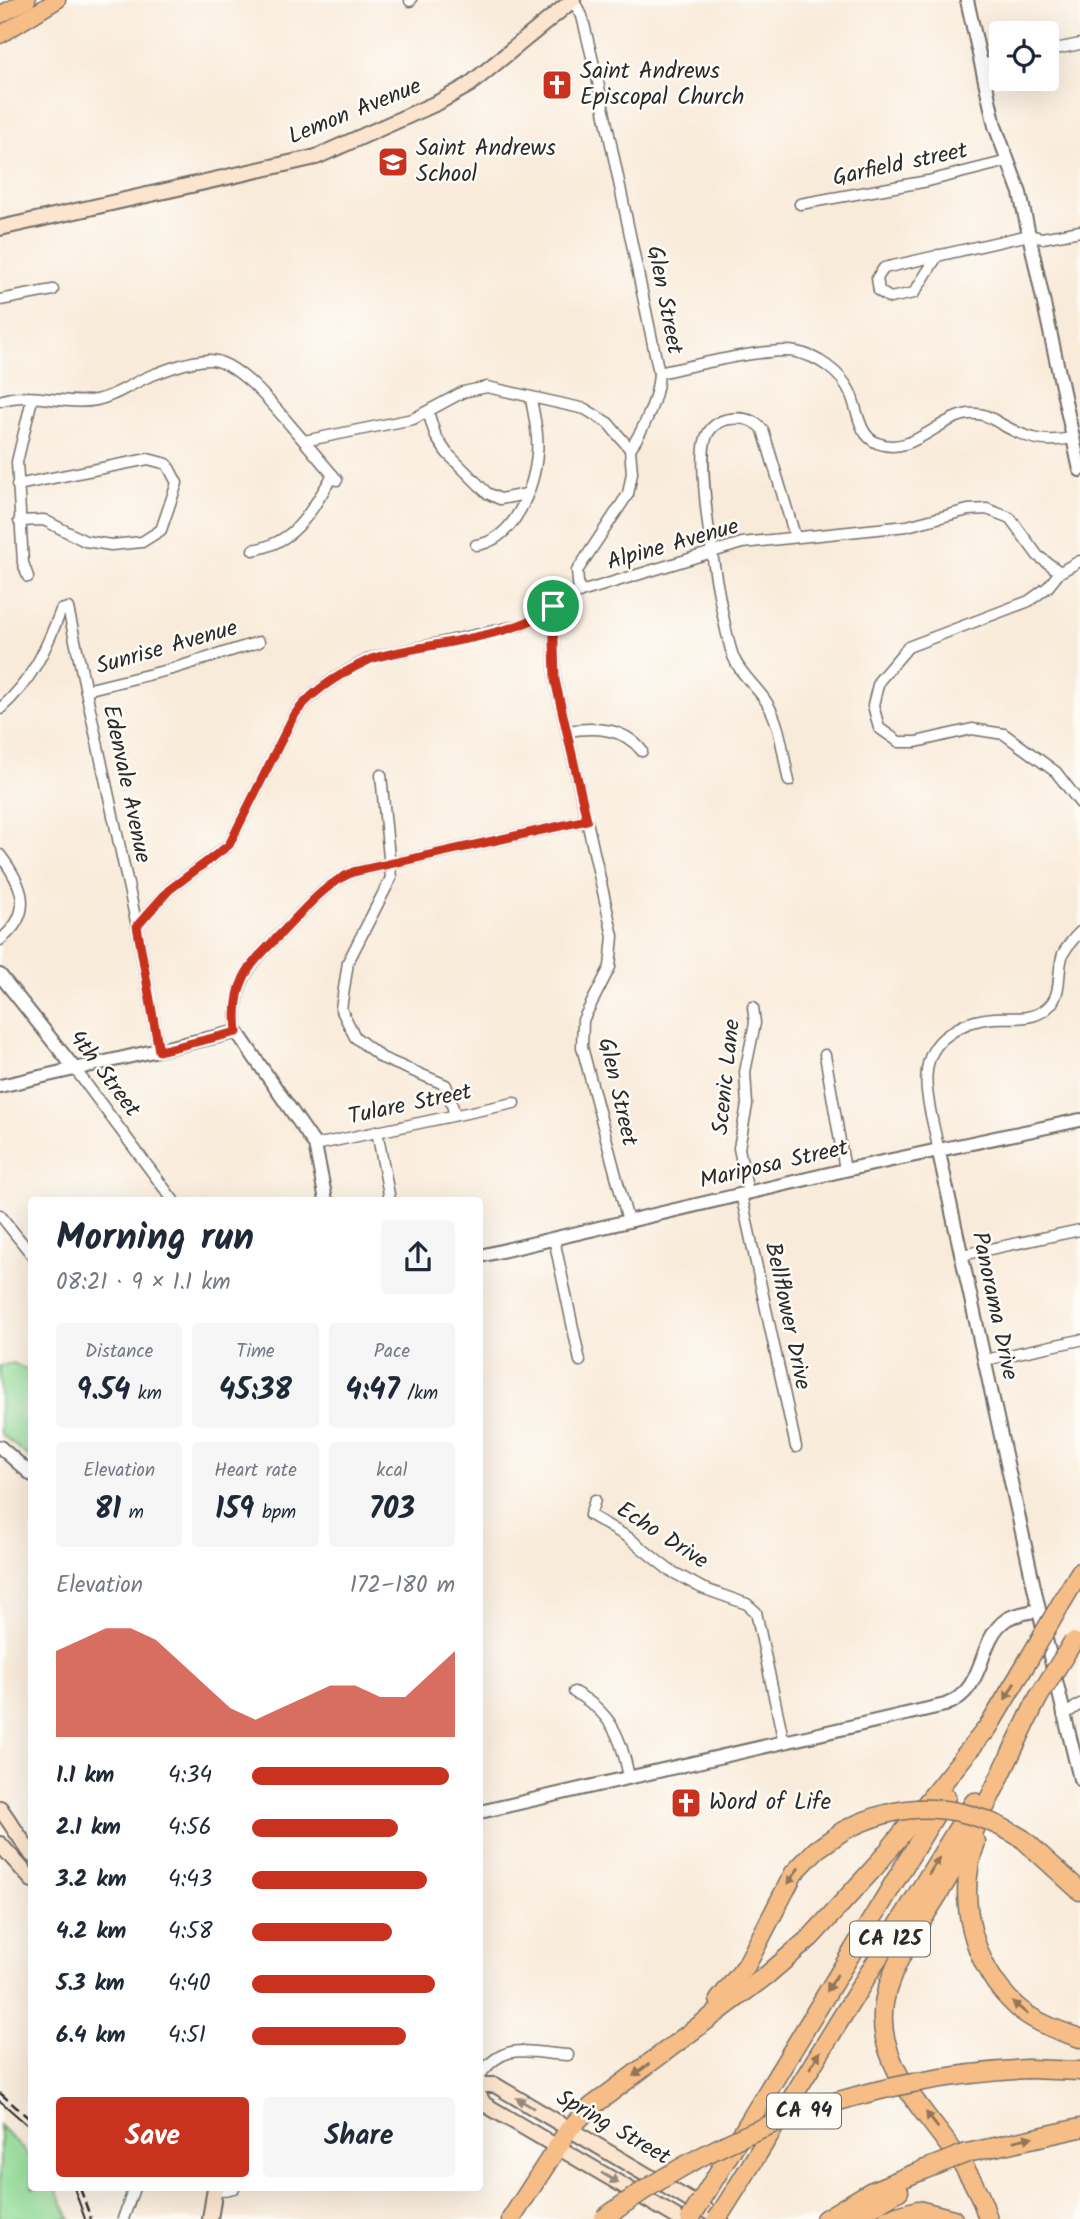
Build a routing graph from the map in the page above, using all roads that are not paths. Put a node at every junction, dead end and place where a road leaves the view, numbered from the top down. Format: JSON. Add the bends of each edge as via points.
{"nodes":[{"id":1,"x":57,"y":0,"type":"edge"},
{"id":2,"x":573,"y":0,"type":"edge"},
{"id":3,"x":967,"y":0,"type":"edge"},
{"id":4,"x":29,"y":5,"type":"edge"},
{"id":5,"x":0,"y":15,"type":"edge"},
{"id":6,"x":0,"y":35,"type":"edge"},
{"id":7,"x":1080,"y":44,"type":"edge"},
{"id":8,"x":1059,"y":48,"type":"edge"},
{"id":9,"x":989,"y":63,"type":"edge"},
{"id":10,"x":981,"y":65,"type":"junction"},
{"id":11,"x":1008,"y":161,"type":"junction"},
{"id":12,"x":800,"y":204,"type":"dead end"},
{"id":13,"x":0,"y":228,"type":"edge"},
{"id":14,"x":1080,"y":231,"type":"edge"},
{"id":15,"x":1029,"y":235,"type":"junction"},
{"id":16,"x":938,"y":256,"type":"junction"},
{"id":17,"x":53,"y":290,"type":"dead end"},
{"id":18,"x":0,"y":300,"type":"edge"},
{"id":19,"x":659,"y":373,"type":"junction"},
{"id":20,"x":531,"y":398,"type":"junction"},
{"id":21,"x":32,"y":399,"type":"junction"},
{"id":22,"x":0,"y":401,"type":"edge"},
{"id":23,"x":428,"y":412,"type":"junction"},
{"id":24,"x":1072,"y":438,"type":"junction"},
{"id":25,"x":304,"y":442,"type":"junction"},
{"id":26,"x":630,"y":449,"type":"junction"},
{"id":27,"x":1080,"y":470,"type":"edge"},
{"id":28,"x":17,"y":485,"type":"junction"},
{"id":29,"x":526,"y":494,"type":"junction"},
{"id":30,"x":19,"y":521,"type":"junction"},
{"id":31,"x":795,"y":536,"type":"junction"},
{"id":32,"x":476,"y":545,"type":"dead end"},
{"id":33,"x":253,"y":550,"type":"dead end"},
{"id":34,"x":712,"y":552,"type":"junction"},
{"id":35,"x":1080,"y":561,"type":"edge"},
{"id":36,"x":1060,"y":572,"type":"junction"},
{"id":37,"x":28,"y":577,"type":"dead end"},
{"id":38,"x":579,"y":593,"type":"junction"},
{"id":39,"x":553,"y":606,"type":"junction"},
{"id":40,"x":259,"y":642,"type":"dead end"},
{"id":41,"x":86,"y":690,"type":"junction"},
{"id":42,"x":0,"y":709,"type":"edge"},
{"id":43,"x":567,"y":731,"type":"junction"},
{"id":44,"x":642,"y":751,"type":"dead end"},
{"id":45,"x":381,"y":775,"type":"dead end"},
{"id":46,"x":789,"y":780,"type":"dead end"},
{"id":47,"x":1080,"y":803,"type":"edge"},
{"id":48,"x":587,"y":820,"type":"junction"},
{"id":49,"x":0,"y":855,"type":"edge"},
{"id":50,"x":392,"y":864,"type":"junction"},
{"id":51,"x":137,"y":926,"type":"junction"},
{"id":52,"x":1080,"y":932,"type":"edge"},
{"id":53,"x":0,"y":940,"type":"edge"},
{"id":54,"x":0,"y":975,"type":"edge"},
{"id":55,"x":753,"y":1007,"type":"dead end"},
{"id":56,"x":237,"y":1032,"type":"junction"},
{"id":57,"x":159,"y":1051,"type":"junction"},
{"id":58,"x":825,"y":1055,"type":"dead end"},
{"id":59,"x":75,"y":1069,"type":"junction"},
{"id":60,"x":0,"y":1086,"type":"edge"},
{"id":61,"x":514,"y":1103,"type":"dead end"},
{"id":62,"x":455,"y":1115,"type":"junction"},
{"id":63,"x":1080,"y":1120,"type":"edge"},
{"id":64,"x":377,"y":1131,"type":"junction"},
{"id":65,"x":315,"y":1145,"type":"junction"},
{"id":66,"x":939,"y":1149,"type":"junction"},
{"id":67,"x":845,"y":1170,"type":"junction"},
{"id":68,"x":744,"y":1193,"type":"junction"},
{"id":69,"x":171,"y":1197,"type":"edge"},
{"id":70,"x":325,"y":1197,"type":"edge"},
{"id":71,"x":389,"y":1197,"type":"edge"},
{"id":72,"x":0,"y":1215,"type":"edge"},
{"id":73,"x":628,"y":1221,"type":"junction"},
{"id":74,"x":1080,"y":1230,"type":"edge"},
{"id":75,"x":554,"y":1239,"type":"junction"},
{"id":76,"x":28,"y":1250,"type":"edge"},
{"id":77,"x":483,"y":1255,"type":"edge"},
{"id":78,"x":962,"y":1255,"type":"junction"},
{"id":79,"x":1080,"y":1340,"type":"edge"},
{"id":80,"x":985,"y":1360,"type":"junction"},
{"id":81,"x":580,"y":1361,"type":"dead end"},
{"id":82,"x":0,"y":1447,"type":"edge"},
{"id":83,"x":796,"y":1447,"type":"dead end"},
{"id":84,"x":28,"y":1472,"type":"edge"},
{"id":85,"x":595,"y":1500,"type":"dead end"},
{"id":86,"x":1080,"y":1572,"type":"edge"},
{"id":87,"x":1039,"y":1610,"type":"junction"},
{"id":88,"x":1077,"y":1637,"type":"edge"},
{"id":89,"x":574,"y":1692,"type":"dead end"},
{"id":90,"x":1038,"y":1698,"type":"junction"},
{"id":91,"x":1080,"y":1704,"type":"edge"},
{"id":92,"x":1063,"y":1717,"type":"junction"},
{"id":93,"x":991,"y":1723,"type":"junction"},
{"id":94,"x":785,"y":1743,"type":"junction"},
{"id":95,"x":629,"y":1778,"type":"junction"},
{"id":96,"x":1080,"y":1779,"type":"edge"},
{"id":97,"x":0,"y":1808,"type":"edge"},
{"id":98,"x":483,"y":1811,"type":"edge"},
{"id":99,"x":0,"y":1844,"type":"edge"},
{"id":100,"x":28,"y":1849,"type":"edge"},
{"id":101,"x":28,"y":1876,"type":"edge"},
{"id":102,"x":1080,"y":1891,"type":"edge"},
{"id":103,"x":695,"y":2028,"type":"junction"},
{"id":104,"x":1080,"y":2038,"type":"edge"},
{"id":105,"x":568,"y":2055,"type":"dead end"},
{"id":106,"x":1080,"y":2071,"type":"edge"},
{"id":107,"x":483,"y":2072,"type":"edge"},
{"id":108,"x":483,"y":2085,"type":"edge"},
{"id":109,"x":483,"y":2102,"type":"edge"},
{"id":110,"x":1080,"y":2128,"type":"edge"},
{"id":111,"x":569,"y":2129,"type":"junction"},
{"id":112,"x":557,"y":2147,"type":"junction"},
{"id":113,"x":926,"y":2172,"type":"junction"},
{"id":114,"x":133,"y":2191,"type":"edge"},
{"id":115,"x":215,"y":2191,"type":"edge"},
{"id":116,"x":123,"y":2219,"type":"edge"},
{"id":117,"x":210,"y":2219,"type":"edge"},
{"id":118,"x":511,"y":2219,"type":"edge"},
{"id":119,"x":603,"y":2219,"type":"edge"},
{"id":120,"x":680,"y":2219,"type":"edge"},
{"id":121,"x":691,"y":2219,"type":"edge"},
{"id":122,"x":719,"y":2219,"type":"edge"},
{"id":123,"x":825,"y":2219,"type":"edge"},
{"id":124,"x":851,"y":2219,"type":"edge"},
{"id":125,"x":887,"y":2219,"type":"edge"},
{"id":126,"x":953,"y":2219,"type":"edge"},
{"id":127,"x":988,"y":2219,"type":"edge"}],
"edges":[{"from":1,"to":4,"type":"main road"},
{"from":2,"to":13,"type":"main road","name":"Lemon Avenue","via":[[469,85],[316,157]]},
{"from":2,"to":19,"type":"street","name":"Glen Street","via":[[582,16],[598,82]]},
{"from":3,"to":10,"type":"street","name":"Garfield street"},
{"from":4,"to":5,"type":"main road"},
{"from":4,"to":6,"type":"main road"},
{"from":7,"to":8,"type":"street"},
{"from":9,"to":10,"type":"street"},
{"from":10,"to":11,"type":"street","name":"Garfield street"},
{"from":11,"to":12,"type":"street","name":"Garfield street"},
{"from":11,"to":15,"type":"street","name":"Garfield street"},
{"from":14,"to":15,"type":"street"},
{"from":15,"to":16,"type":"street"},
{"from":15,"to":24,"type":"street","name":"Garfield street"},
{"from":16,"to":16,"type":"street","via":[[884,268],[877,278],[879,291],[890,298],[914,293]]},
{"from":17,"to":18,"type":"street"},
{"from":19,"to":24,"type":"street","via":[[793,351],[838,374],[850,392],[862,429],[876,443],[909,443],[962,414],[978,414],[1035,440]]},
{"from":19,"to":26,"type":"street","name":"Glen Street","via":[[639,437]]},
{"from":20,"to":23,"type":"street","via":[[481,387]]},
{"from":20,"to":26,"type":"street","via":[[593,413]]},
{"from":20,"to":29,"type":"street","via":[[537,453]]},
{"from":21,"to":22,"type":"street"},
{"from":21,"to":25,"type":"street","via":[[100,400],[172,368],[209,360],[227,364],[255,387]]},
{"from":21,"to":28,"type":"street","via":[[17,462]]},
{"from":23,"to":25,"type":"street"},
{"from":23,"to":29,"type":"street","via":[[447,453],[487,493],[500,499]]},
{"from":24,"to":27,"type":"street","name":"Garfield street"},
{"from":25,"to":33,"type":"street","via":[[335,478],[298,530],[276,544]]},
{"from":26,"to":38,"type":"street","name":"Glen Street","via":[[628,494],[577,570]]},
{"from":28,"to":30,"type":"street"},
{"from":28,"to":30,"type":"street","via":[[148,459],[167,464],[177,483],[161,530],[135,544],[85,541],[44,520]]},
{"from":29,"to":32,"type":"street","via":[[510,528],[502,536]]},
{"from":30,"to":37,"type":"street"},
{"from":31,"to":34,"type":"street","name":"Alpine Avenue"},
{"from":31,"to":34,"type":"street","via":[[763,430],[749,419],[727,419],[712,427],[705,442]]},
{"from":31,"to":36,"type":"street","name":"Alpine Avenue","via":[[907,526],[987,509],[1010,518],[1038,556]]},
{"from":34,"to":38,"type":"street","name":"Alpine Avenue"},
{"from":34,"to":46,"type":"street","via":[[732,652],[772,711]]},
{"from":35,"to":36,"type":"street"},
{"from":36,"to":47,"type":"street","via":[[1029,601],[902,651],[876,687],[873,712],[883,732],[905,743],[980,729],[1004,734],[1056,772]]},
{"from":38,"to":39,"type":"street","name":"Alpine Avenue","via":[[561,598]]},
{"from":39,"to":43,"type":"street","name":"Glen Street","via":[[555,680]]},
{"from":39,"to":51,"type":"street","name":"Alpine Avenue","via":[[522,625],[357,664],[305,701],[229,845],[169,890]]},
{"from":40,"to":41,"type":"street","name":"Sunrise Avenue"},
{"from":41,"to":42,"type":"street","name":"Edenvale Avenue","via":[[68,608],[61,610],[31,677]]},
{"from":41,"to":51,"type":"street","name":"Edenvale Avenue"},
{"from":43,"to":44,"type":"street","via":[[606,729],[635,742]]},
{"from":43,"to":48,"type":"street","name":"Glen Street"},
{"from":45,"to":50,"type":"street"},
{"from":48,"to":50,"type":"street"},
{"from":48,"to":73,"type":"street","name":"Glen Street","via":[[613,936],[607,977],[583,1020],[582,1047]]},
{"from":49,"to":53,"type":"street","via":[[16,877],[22,897],[15,924]]},
{"from":50,"to":56,"type":"street","via":[[335,880],[260,951],[240,988]]},
{"from":50,"to":62,"type":"street","via":[[391,878],[348,962],[341,1009],[355,1037],[382,1058],[446,1085]]},
{"from":51,"to":57,"type":"street","name":"Edenvale Avenue"},
{"from":52,"to":66,"type":"street","name":"Panorama Drive","via":[[1063,954],[1056,998],[1045,1010],[1030,1017],[968,1024],[932,1049],[925,1076]]},
{"from":54,"to":59,"type":"street","name":"4th Street"},
{"from":55,"to":68,"type":"street","name":"Scenic Lane","via":[[755,1024],[745,1072],[747,1105],[739,1148]]},
{"from":56,"to":57,"type":"street"},
{"from":56,"to":65,"type":"street"},
{"from":57,"to":59,"type":"street"},
{"from":58,"to":67,"type":"street"},
{"from":59,"to":60,"type":"street"},
{"from":59,"to":69,"type":"street","name":"4th Street"},
{"from":61,"to":62,"type":"street","name":"Tulare Street"},
{"from":62,"to":64,"type":"street","name":"Tulare Street"},
{"from":63,"to":66,"type":"street","name":"Mariposa Street"},
{"from":64,"to":65,"type":"street","name":"Tulare Street"},
{"from":64,"to":71,"type":"street"},
{"from":65,"to":70,"type":"street"},
{"from":66,"to":67,"type":"street","name":"Mariposa Street"},
{"from":66,"to":78,"type":"street","name":"Panorama Drive"},
{"from":67,"to":68,"type":"street","name":"Mariposa Street"},
{"from":68,"to":73,"type":"street","name":"Mariposa Street"},
{"from":68,"to":83,"type":"street","name":"Bellflower Drive"},
{"from":72,"to":76,"type":"street"},
{"from":73,"to":75,"type":"street","name":"Mariposa Street"},
{"from":74,"to":78,"type":"street"},
{"from":75,"to":77,"type":"street","name":"Mariposa Street"},
{"from":75,"to":81,"type":"street"},
{"from":78,"to":80,"type":"street","name":"Panorama Drive"},
{"from":79,"to":80,"type":"street"},
{"from":80,"to":87,"type":"street","name":"Panorama Drive"},
{"from":82,"to":84,"type":"street"},
{"from":85,"to":94,"type":"street","name":"Echo Drive","via":[[590,1515],[669,1570],[757,1612]]},
{"from":86,"to":93,"type":"highway","number":"CA 125","one_way":true,"bridge":true},
{"from":87,"to":92,"type":"street","name":"Panorama Drive"},
{"from":87,"to":94,"type":"street","via":[[1000,1626],[971,1686],[956,1701]]},
{"from":88,"to":90,"type":"highway","number":"CA 125","bridge":true},
{"from":89,"to":95,"type":"street","via":[[593,1702],[611,1721]]},
{"from":104,"to":90,"type":"highway","one_way":true,"via":[[1037,2020],[1004,1993],[980,1956],[969,1913],[970,1857]]},
{"from":122,"to":90,"type":"highway","number":"CA 125","one_way":true,"bridge":true},
{"from":127,"to":90,"type":"highway","one_way":true,"via":[[961,2159],[897,2069],[888,2050],[883,2015],[889,1983],[903,1954],[949,1876]]},
{"from":91,"to":92,"type":"street"},
{"from":92,"to":96,"type":"street","name":"Panorama Drive"},
{"from":93,"to":103,"type":"highway","via":[[875,1867],[811,1937]]},
{"from":93,"to":121,"type":"highway","number":"CA 125","one_way":true,"bridge":true},
{"from":94,"to":95,"type":"street"},
{"from":95,"to":98,"type":"street"},
{"from":97,"to":100,"type":"main road"},
{"from":99,"to":101,"type":"main road"},
{"from":102,"to":103,"type":"highway","one_way":true,"bridge":true,"via":[[1023,1839],[972,1813],[935,1807],[881,1814],[843,1831],[794,1873],[746,1966]]},
{"from":103,"to":111,"type":"highway","one_way":true},
{"from":105,"to":107,"type":"street","via":[[507,2051]]},
{"from":106,"to":119,"type":"highway","number":"CA 94","bridge":true,"via":[[1029,2069],[919,2081],[807,2110],[695,2160]]},
{"from":111,"to":108,"type":"main road","name":"Spring Street","one_way":true,"via":[[495,2084]]},
{"from":109,"to":112,"type":"main road","name":"Spring Street"},
{"from":113,"to":110,"type":"highway","one_way":true,"bridge":true,"via":[[967,2153]]},
{"from":111,"to":112,"type":"highway"},
{"from":111,"to":122,"type":"main road","name":"Spring Street"},
{"from":112,"to":118,"type":"highway"},
{"from":112,"to":120,"type":"main road","name":"Spring Street","one_way":true},
{"from":113,"to":123,"type":"highway","via":[[870,2192]]},
{"from":113,"to":124,"type":"highway"},
{"from":114,"to":116,"type":"street"},
{"from":115,"to":117,"type":"main road"},
{"from":125,"to":126,"type":"highway","via":[[918,2210]]}]}
